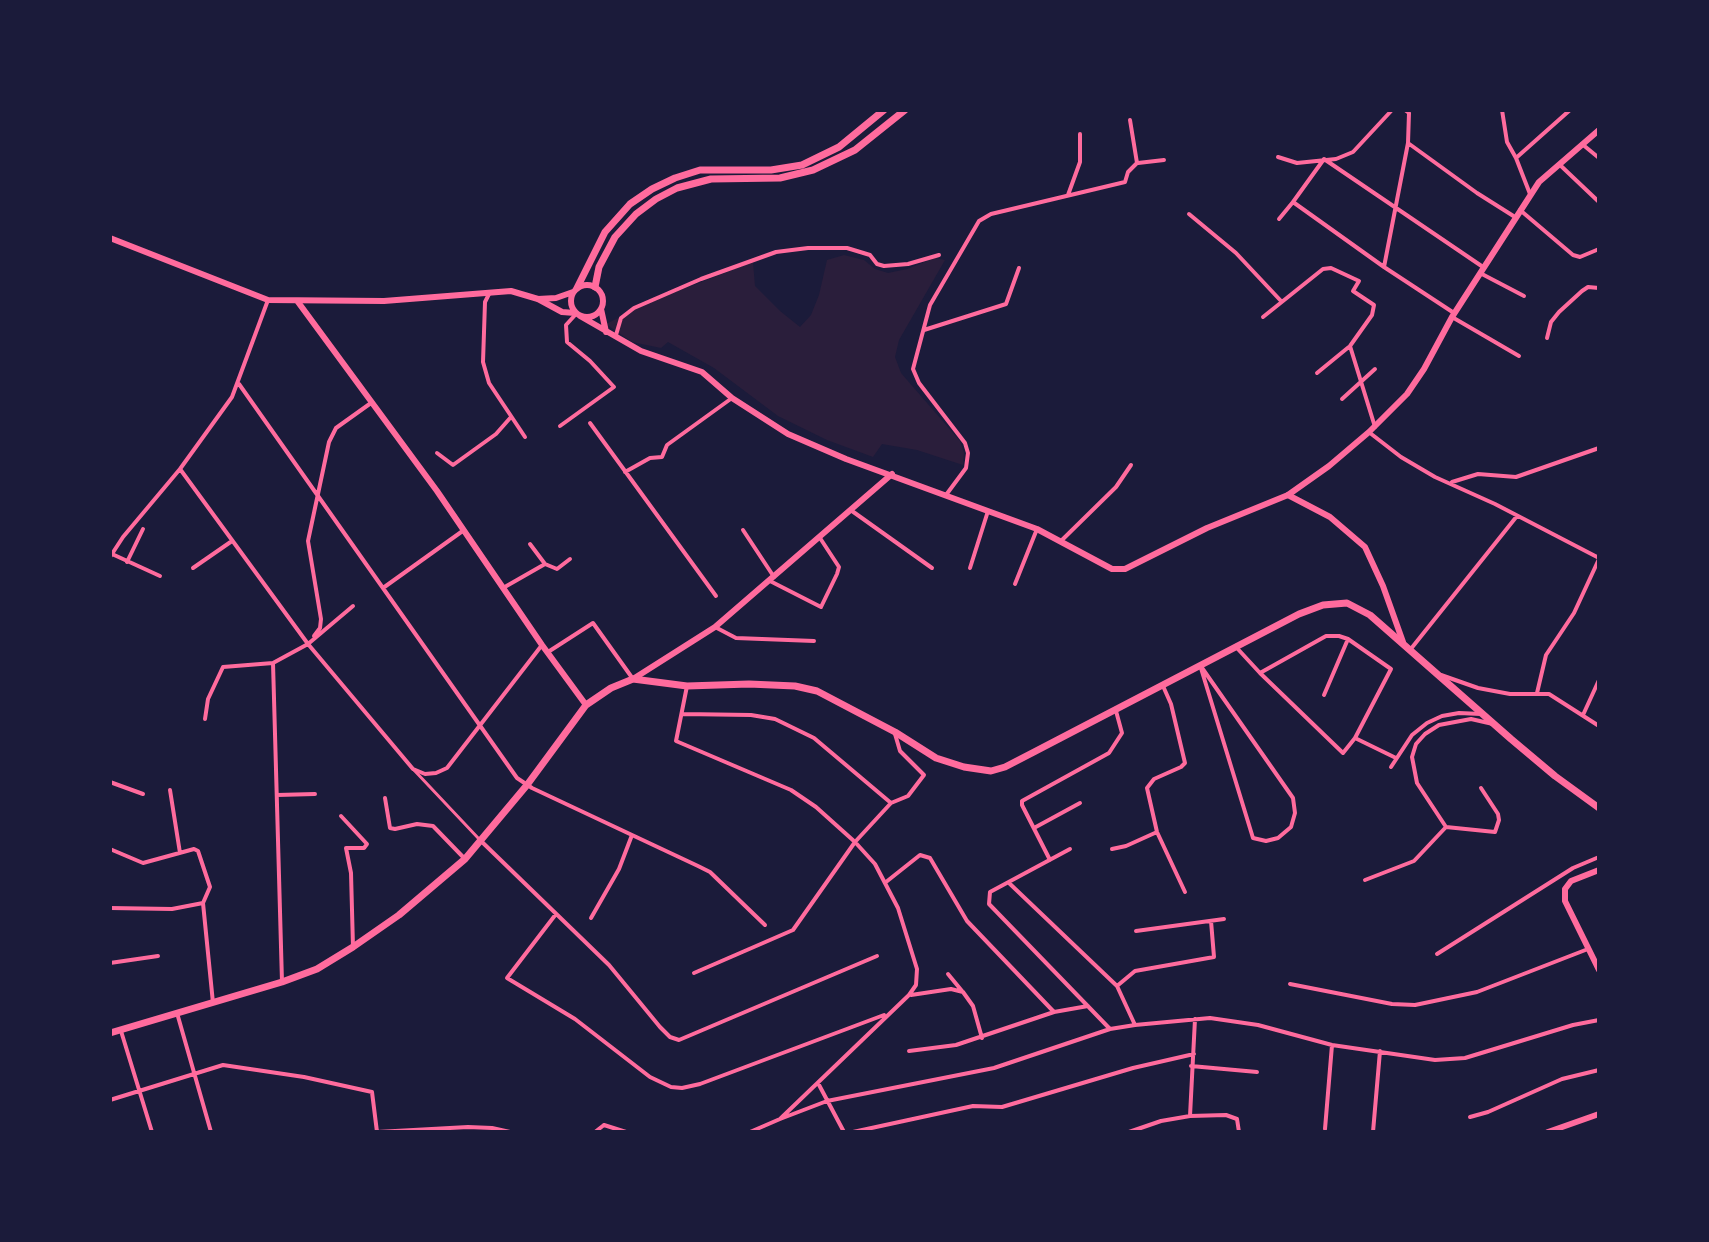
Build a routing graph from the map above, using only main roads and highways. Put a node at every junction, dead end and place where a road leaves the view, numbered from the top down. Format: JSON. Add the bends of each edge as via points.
{"nodes":[{"id":1,"x":884,"y":110,"type":"edge"},
{"id":2,"x":905,"y":110,"type":"edge"},
{"id":3,"x":1599,"y":130,"type":"edge"},
{"id":4,"x":110,"y":238,"type":"edge"},
{"id":5,"x":595,"y":287,"type":"junction"},
{"id":6,"x":576,"y":290,"type":"junction"},
{"id":7,"x":538,"y":299,"type":"junction"},
{"id":8,"x":298,"y":302,"type":"junction"},
{"id":9,"x":601,"y":309,"type":"junction"},
{"id":10,"x":577,"y":314,"type":"junction"},
{"id":11,"x":606,"y":332,"type":"junction"},
{"id":12,"x":892,"y":474,"type":"junction"},
{"id":13,"x":1288,"y":495,"type":"junction"},
{"id":14,"x":1403,"y":642,"type":"junction"},
{"id":15,"x":633,"y":679,"type":"junction"},
{"id":16,"x":586,"y":705,"type":"junction"},
{"id":17,"x":1599,"y":808,"type":"edge"},
{"id":18,"x":1599,"y":870,"type":"edge"},
{"id":19,"x":1599,"y":970,"type":"edge"},
{"id":20,"x":110,"y":1033,"type":"edge"},
{"id":21,"x":1599,"y":1114,"type":"edge"},
{"id":22,"x":1548,"y":1132,"type":"edge"}],
"edges":[{"from":1,"to":6,"type":"main road","via":[[849,141],[802,165],[700,170],[652,189],[605,232]]},
{"from":2,"to":5,"type":"main road","via":[[855,150],[813,170],[780,178],[700,181],[656,199],[615,237]]},
{"from":3,"to":13,"type":"main road","via":[[1546,173],[1530,194],[1416,382],[1372,430]]},
{"from":4,"to":8,"type":"main road","via":[[268,300]]},
{"from":5,"to":6,"type":"main road"},
{"from":5,"to":9,"type":"main road","via":[[602,294]]},
{"from":6,"to":7,"type":"main road"},
{"from":6,"to":10,"type":"main road","via":[[571,305]]},
{"from":7,"to":8,"type":"main road","via":[[511,291]]},
{"from":7,"to":10,"type":"main road"},
{"from":8,"to":16,"type":"main road"},
{"from":9,"to":10,"type":"main road","via":[[594,316]]},
{"from":9,"to":11,"type":"main road"},
{"from":10,"to":11,"type":"main road"},
{"from":11,"to":12,"type":"main road","via":[[655,357],[702,372],[788,434]]},
{"from":12,"to":13,"type":"main road","via":[[1037,529],[1101,565],[1125,569]]},
{"from":12,"to":15,"type":"main road","via":[[715,627]]},
{"from":13,"to":14,"type":"main road","via":[[1330,517],[1365,547]]},
{"from":14,"to":15,"type":"main road","via":[[1347,603],[1323,605],[991,771],[936,758],[817,691]]},
{"from":14,"to":17,"type":"main road","via":[[1555,776]]},
{"from":15,"to":16,"type":"main road"},
{"from":16,"to":20,"type":"main road","via":[[465,859],[353,947],[282,982]]},
{"from":18,"to":19,"type":"main road","via":[[1571,881],[1565,889],[1565,901]]},
{"from":21,"to":22,"type":"main road"}]}
